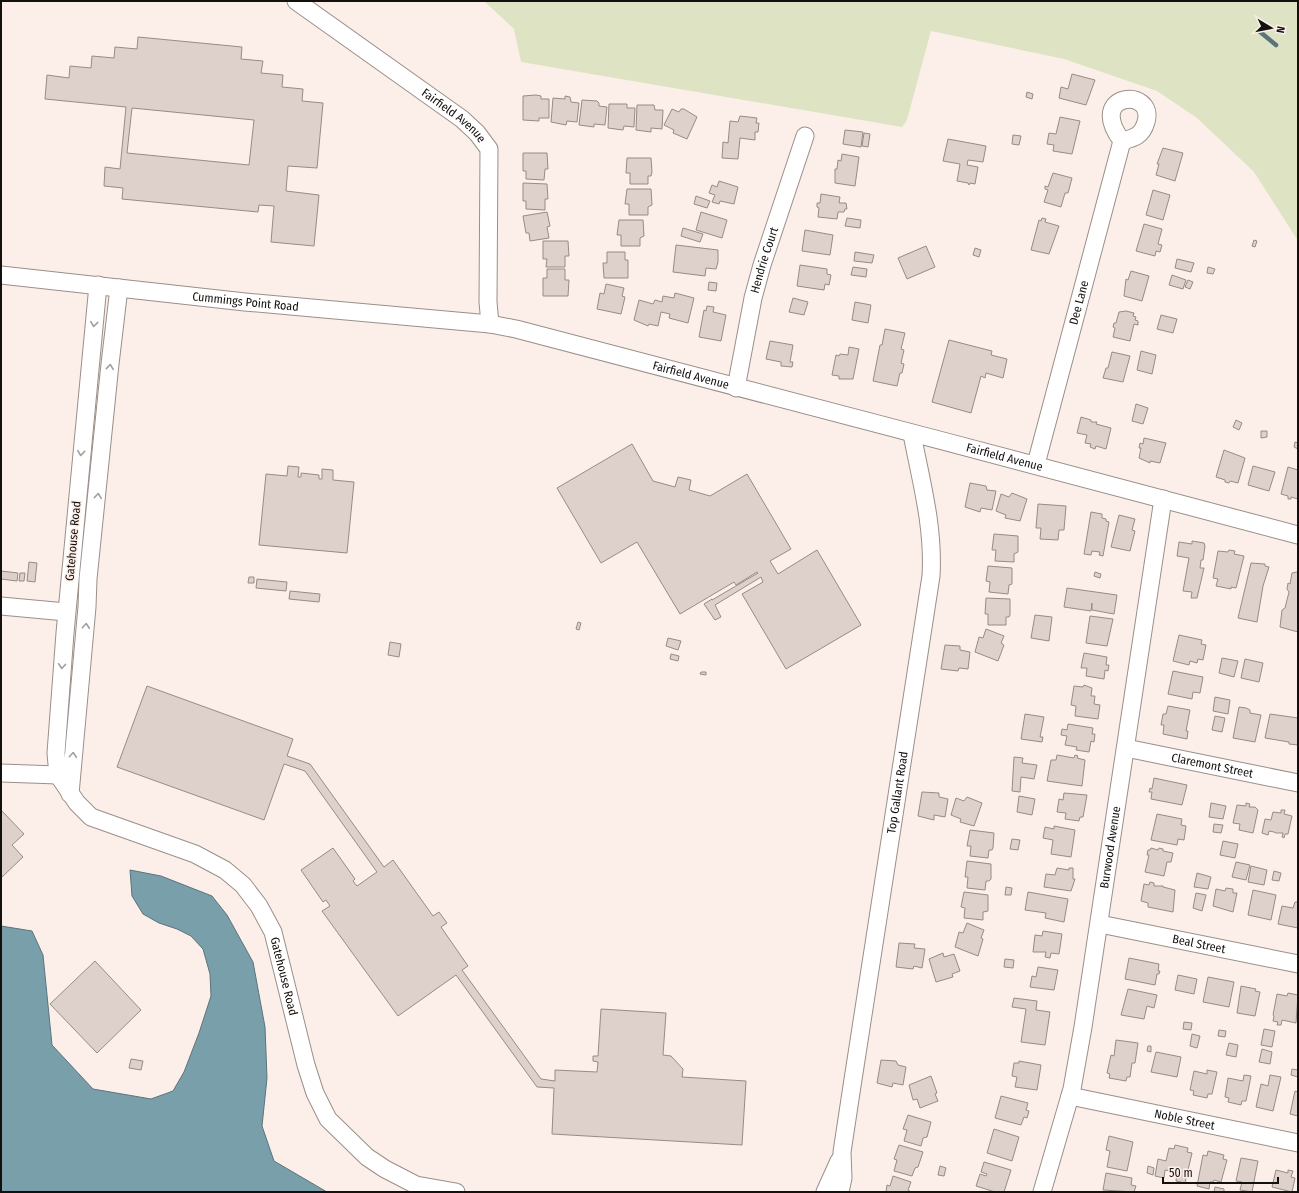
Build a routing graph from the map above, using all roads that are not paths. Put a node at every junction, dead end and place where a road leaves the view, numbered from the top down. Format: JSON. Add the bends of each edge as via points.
{"nodes":[{"id":1,"x":296,"y":1,"type":"edge"},
{"id":2,"x":806,"y":136,"type":"dead end"},
{"id":3,"x":1122,"y":141,"type":"dead end"},
{"id":4,"x":1,"y":275,"type":"edge"},
{"id":5,"x":98,"y":285,"type":"junction"},
{"id":6,"x":119,"y":288,"type":"junction"},
{"id":7,"x":490,"y":324,"type":"junction"},
{"id":8,"x":736,"y":388,"type":"junction"},
{"id":9,"x":912,"y":434,"type":"junction"},
{"id":10,"x":1036,"y":464,"type":"junction"},
{"id":11,"x":1163,"y":499,"type":"junction"},
{"id":12,"x":1298,"y":535,"type":"edge"},
{"id":13,"x":1,"y":606,"type":"edge"},
{"id":14,"x":66,"y":612,"type":"junction"},
{"id":15,"x":1126,"y":748,"type":"junction"},
{"id":16,"x":1,"y":773,"type":"edge"},
{"id":17,"x":58,"y":775,"type":"junction"},
{"id":18,"x":1298,"y":783,"type":"edge"},
{"id":19,"x":70,"y":794,"type":"junction"},
{"id":20,"x":1100,"y":924,"type":"junction"},
{"id":21,"x":1298,"y":964,"type":"edge"},
{"id":22,"x":1070,"y":1096,"type":"junction"},
{"id":23,"x":1298,"y":1143,"type":"edge"},
{"id":24,"x":842,"y":1152,"type":"junction"},
{"id":25,"x":456,"y":1192,"type":"edge"},
{"id":26,"x":825,"y":1192,"type":"edge"},
{"id":27,"x":840,"y":1192,"type":"edge"},
{"id":28,"x":1042,"y":1192,"type":"edge"}],
"edges":[{"from":1,"to":7,"type":"street","name":"Fairfield Avenue","via":[[462,119],[489,149]]},
{"from":2,"to":8,"type":"street","name":"Hendrie Court","via":[[753,298]]},
{"from":3,"to":10,"type":"street","name":"Dee Lane"},
{"from":4,"to":5,"type":"street","name":"Cummings Point Road"},
{"from":5,"to":6,"type":"street","name":"Cummings Point Road"},
{"from":5,"to":14,"type":"street","name":"Gatehouse Road","one_way":true},
{"from":6,"to":7,"type":"street","name":"Cummings Point Road"},
{"from":19,"to":6,"type":"street","name":"Gatehouse Road","one_way":true,"via":[[88,607],[88,579]]},
{"from":7,"to":8,"type":"street","name":"Fairfield Avenue"},
{"from":8,"to":9,"type":"street","name":"Fairfield Avenue"},
{"from":9,"to":10,"type":"street","name":"Fairfield Avenue"},
{"from":9,"to":24,"type":"street","name":"Top Gallant Road","via":[[930,524],[931,576]]},
{"from":10,"to":11,"type":"street","name":"Fairfield Avenue"},
{"from":11,"to":12,"type":"street","name":"Fairfield Avenue"},
{"from":11,"to":15,"type":"street","name":"Burwood Avenue"},
{"from":13,"to":14,"type":"street"},
{"from":14,"to":17,"type":"street","name":"Gatehouse Road","one_way":true,"via":[[56,753]]},
{"from":15,"to":18,"type":"street","name":"Claremont Street"},
{"from":15,"to":20,"type":"street","name":"Burwood Avenue"},
{"from":16,"to":17,"type":"street"},
{"from":17,"to":19,"type":"street","name":"Gatehouse Road"},
{"from":19,"to":25,"type":"street","name":"Gatehouse Road","via":[[91,817],[195,854],[225,870],[243,885],[259,906],[273,932],[306,1065],[315,1093],[328,1120],[367,1157],[385,1169],[416,1185]]},
{"from":20,"to":21,"type":"street","name":"Beal Street"},
{"from":20,"to":22,"type":"street","name":"Burwood Avenue"},
{"from":22,"to":23,"type":"street","name":"Noble Street"},
{"from":22,"to":28,"type":"street","name":"Burwood Avenue"},
{"from":24,"to":26,"type":"street","name":"Top Gallant Road"},
{"from":24,"to":27,"type":"street","name":"Top Gallant Road","via":[[843,1178]]}]}
